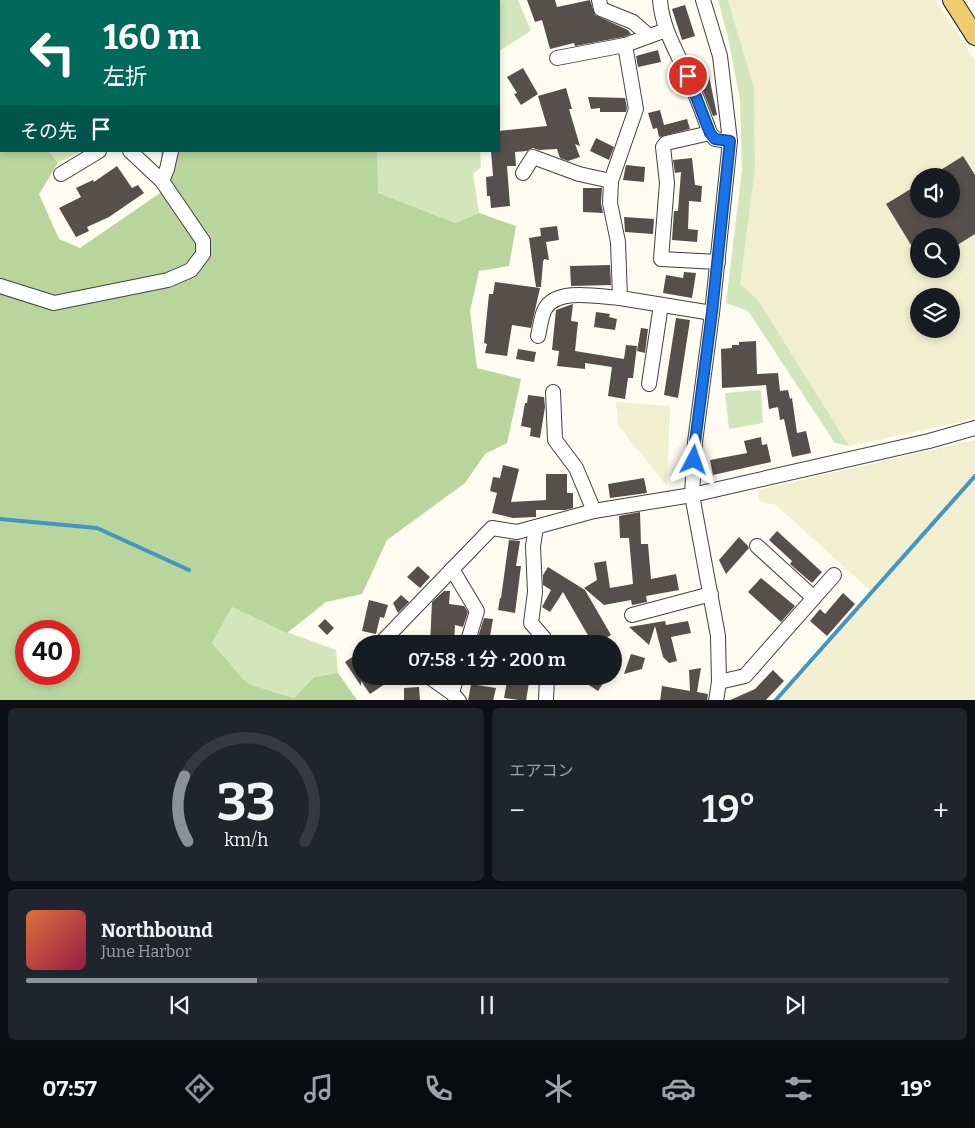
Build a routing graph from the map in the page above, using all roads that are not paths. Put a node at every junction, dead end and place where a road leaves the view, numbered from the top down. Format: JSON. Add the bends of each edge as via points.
{"nodes":[{"id":1,"x":599,"y":0,"type":"edge"},
{"id":2,"x":660,"y":0,"type":"edge"},
{"id":3,"x":703,"y":0,"type":"edge"},
{"id":4,"x":952,"y":0,"type":"edge"},
{"id":5,"x":666,"y":30,"type":"junction"},
{"id":6,"x":649,"y":36,"type":"junction"},
{"id":7,"x":975,"y":36,"type":"edge"},
{"id":8,"x":625,"y":45,"type":"junction"},
{"id":9,"x":557,"y":58,"type":"dead end"},
{"id":10,"x":710,"y":133,"type":"junction"},
{"id":11,"x":730,"y":141,"type":"junction"},
{"id":12,"x":97,"y":152,"type":"edge"},
{"id":13,"x":131,"y":152,"type":"edge"},
{"id":14,"x":171,"y":152,"type":"edge"},
{"id":15,"x":61,"y":174,"type":"dead end"},
{"id":16,"x":523,"y":174,"type":"dead end"},
{"id":17,"x":611,"y":180,"type":"junction"},
{"id":18,"x":162,"y":181,"type":"junction"},
{"id":19,"x":718,"y":262,"type":"junction"},
{"id":20,"x":0,"y":286,"type":"edge"},
{"id":21,"x":620,"y":298,"type":"junction"},
{"id":22,"x":661,"y":305,"type":"junction"},
{"id":23,"x":712,"y":312,"type":"junction"},
{"id":24,"x":538,"y":336,"type":"dead end"},
{"id":25,"x":649,"y":384,"type":"dead end"},
{"id":26,"x":553,"y":392,"type":"dead end"},
{"id":27,"x":975,"y":428,"type":"edge"},
{"id":28,"x":692,"y":496,"type":"junction"},
{"id":29,"x":594,"y":511,"type":"junction"},
{"id":30,"x":536,"y":528,"type":"junction"},
{"id":31,"x":757,"y":546,"type":"dead end"},
{"id":32,"x":452,"y":569,"type":"junction"},
{"id":33,"x":834,"y":575,"type":"dead end"},
{"id":34,"x":711,"y":594,"type":"junction"},
{"id":35,"x":814,"y":598,"type":"junction"},
{"id":36,"x":632,"y":615,"type":"dead end"},
{"id":37,"x":389,"y":635,"type":"edge"},
{"id":38,"x":470,"y":635,"type":"edge"},
{"id":39,"x":542,"y":635,"type":"edge"},
{"id":40,"x":719,"y":682,"type":"junction"},
{"id":41,"x":440,"y":685,"type":"edge"},
{"id":42,"x":547,"y":685,"type":"edge"},
{"id":43,"x":456,"y":697,"type":"edge"},
{"id":44,"x":546,"y":700,"type":"edge"},
{"id":45,"x":716,"y":700,"type":"edge"}],
"edges":[{"from":1,"to":6,"type":"street","via":[[601,8],[633,22]]},
{"from":2,"to":5,"type":"street"},
{"from":3,"to":11,"type":"street","via":[[720,56]]},
{"from":4,"to":7,"type":"main road"},
{"from":5,"to":6,"type":"street"},
{"from":5,"to":10,"type":"street"},
{"from":6,"to":8,"type":"street"},
{"from":8,"to":9,"type":"street"},
{"from":8,"to":17,"type":"street","via":[[636,109]]},
{"from":10,"to":11,"type":"street","via":[[715,139]]},
{"from":10,"to":19,"type":"street","via":[[666,143],[663,148],[667,183],[661,259]]},
{"from":11,"to":19,"type":"street"},
{"from":12,"to":15,"type":"street"},
{"from":13,"to":18,"type":"street"},
{"from":14,"to":18,"type":"street"},
{"from":16,"to":17,"type":"street","via":[[533,157],[579,174]]},
{"from":17,"to":21,"type":"street","via":[[610,202],[618,242]]},
{"from":18,"to":20,"type":"street","via":[[203,241],[203,254],[191,270],[168,280],[54,303]]},
{"from":19,"to":23,"type":"street"},
{"from":21,"to":22,"type":"street"},
{"from":21,"to":24,"type":"street","via":[[572,294],[556,300],[545,309]]},
{"from":22,"to":23,"type":"street"},
{"from":22,"to":25,"type":"street"},
{"from":23,"to":28,"type":"street","via":[[695,442]]},
{"from":26,"to":29,"type":"street","via":[[555,440],[576,468]]},
{"from":27,"to":28,"type":"street","via":[[929,442]]},
{"from":28,"to":29,"type":"street"},
{"from":28,"to":34,"type":"street"},
{"from":29,"to":30,"type":"street"},
{"from":30,"to":32,"type":"street","via":[[517,532],[492,528]]},
{"from":30,"to":39,"type":"street","via":[[532,623]]},
{"from":31,"to":35,"type":"street"},
{"from":32,"to":37,"type":"street"},
{"from":32,"to":38,"type":"street","via":[[477,610]]},
{"from":33,"to":35,"type":"street"},
{"from":34,"to":36,"type":"street"},
{"from":34,"to":40,"type":"street","via":[[718,636]]},
{"from":35,"to":40,"type":"street","via":[[745,676]]},
{"from":40,"to":45,"type":"street"},
{"from":41,"to":43,"type":"street"},
{"from":42,"to":44,"type":"street"}]}
